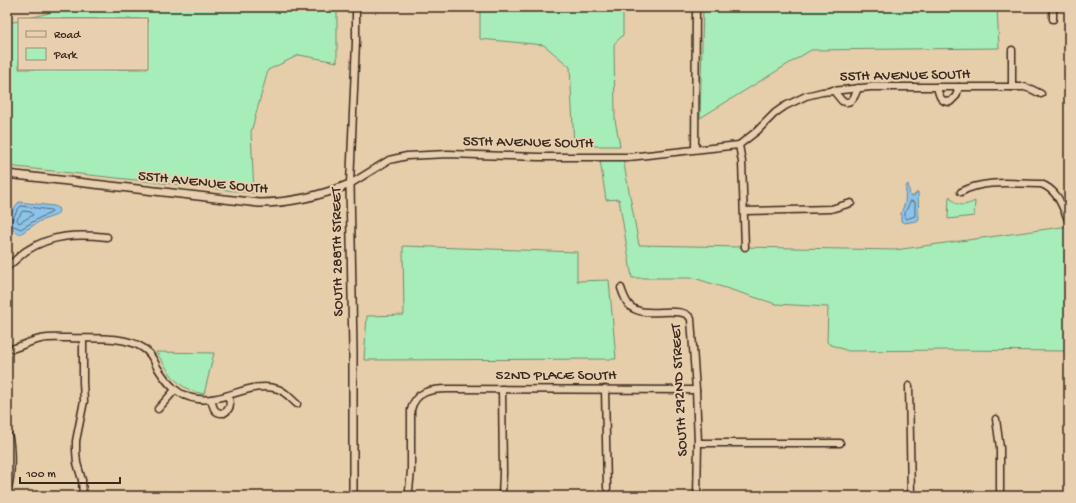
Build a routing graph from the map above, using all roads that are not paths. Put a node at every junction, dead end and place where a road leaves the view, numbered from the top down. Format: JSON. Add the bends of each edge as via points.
{"nodes":[{"id":1,"x":356,"y":7,"type":"edge"},
{"id":2,"x":696,"y":7,"type":"edge"},
{"id":3,"x":1053,"y":7,"type":"edge"},
{"id":4,"x":1053,"y":19,"type":"dead end"},
{"id":5,"x":1012,"y":50,"type":"dead end"},
{"id":6,"x":937,"y":87,"type":"junction"},
{"id":7,"x":959,"y":87,"type":"junction"},
{"id":8,"x":1012,"y":87,"type":"junction"},
{"id":9,"x":858,"y":88,"type":"junction"},
{"id":10,"x":833,"y":90,"type":"junction"},
{"id":11,"x":1040,"y":94,"type":"dead end"},
{"id":12,"x":739,"y":145,"type":"junction"},
{"id":13,"x":695,"y":149,"type":"junction"},
{"id":14,"x":7,"y":174,"type":"edge"},
{"id":15,"x":350,"y":184,"type":"junction"},
{"id":16,"x":961,"y":192,"type":"dead end"},
{"id":17,"x":851,"y":203,"type":"dead end"},
{"id":18,"x":744,"y":211,"type":"junction"},
{"id":19,"x":1069,"y":222,"type":"edge"},
{"id":20,"x":107,"y":236,"type":"dead end"},
{"id":21,"x":745,"y":247,"type":"dead end"},
{"id":22,"x":7,"y":267,"type":"edge"},
{"id":23,"x":621,"y":288,"type":"dead end"},
{"id":24,"x":83,"y":339,"type":"junction"},
{"id":25,"x":7,"y":350,"type":"edge"},
{"id":26,"x":909,"y":386,"type":"dead end"},
{"id":27,"x":502,"y":389,"type":"junction"},
{"id":28,"x":605,"y":389,"type":"junction"},
{"id":29,"x":175,"y":390,"type":"junction"},
{"id":30,"x":696,"y":390,"type":"junction"},
{"id":31,"x":228,"y":396,"type":"junction"},
{"id":32,"x":211,"y":400,"type":"junction"},
{"id":33,"x":297,"y":404,"type":"dead end"},
{"id":34,"x":158,"y":409,"type":"dead end"},
{"id":35,"x":996,"y":418,"type":"dead end"},
{"id":36,"x":7,"y":433,"type":"edge"},
{"id":37,"x":698,"y":443,"type":"junction"},
{"id":38,"x":840,"y":443,"type":"dead end"},
{"id":39,"x":607,"y":488,"type":"dead end"},
{"id":40,"x":7,"y":489,"type":"edge"},
{"id":41,"x":409,"y":490,"type":"dead end"},
{"id":42,"x":82,"y":496,"type":"edge"},
{"id":43,"x":353,"y":496,"type":"edge"},
{"id":44,"x":502,"y":496,"type":"edge"},
{"id":45,"x":697,"y":496,"type":"edge"},
{"id":46,"x":911,"y":496,"type":"edge"},
{"id":47,"x":1000,"y":496,"type":"edge"}],
"edges":[{"from":1,"to":15,"type":"street","name":"SOUTH 288TH STREET"},
{"from":2,"to":13,"type":"street"},
{"from":3,"to":4,"type":"street"},
{"from":5,"to":8,"type":"street"},
{"from":6,"to":7,"type":"street","name":"55TH AVENUE SOUTH"},
{"from":6,"to":7,"type":"street","via":[[941,99],[945,102],[950,102],[956,96]]},
{"from":6,"to":9,"type":"street","name":"55TH AVENUE SOUTH"},
{"from":7,"to":8,"type":"street","name":"55TH AVENUE SOUTH"},
{"from":8,"to":11,"type":"street","name":"55TH AVENUE SOUTH","via":[[1031,89]]},
{"from":9,"to":10,"type":"street","name":"55TH AVENUE SOUTH"},
{"from":9,"to":10,"type":"street","via":[[849,102],[842,101]]},
{"from":10,"to":12,"type":"street","name":"55TH AVENUE SOUTH","via":[[806,96],[785,106]]},
{"from":12,"to":13,"type":"street","name":"55TH AVENUE SOUTH"},
{"from":12,"to":18,"type":"street"},
{"from":13,"to":15,"type":"street","name":"55TH AVENUE SOUTH","via":[[629,157],[448,154],[407,156],[389,160]]},
{"from":14,"to":15,"type":"street","name":"55TH AVENUE SOUTH","via":[[259,203],[313,197]]},
{"from":15,"to":43,"type":"street","name":"SOUTH 288TH STREET"},
{"from":16,"to":19,"type":"street","via":[[970,187],[986,184],[1041,184],[1054,191]]},
{"from":17,"to":18,"type":"street","via":[[831,209]]},
{"from":18,"to":21,"type":"street"},
{"from":20,"to":22,"type":"street","via":[[74,234],[52,238],[25,252]]},
{"from":23,"to":30,"type":"street","name":"SOUTH 292ND STREET","via":[[628,303],[636,310],[681,313],[689,316]]},
{"from":24,"to":25,"type":"street","via":[[43,338]]},
{"from":24,"to":29,"type":"street","via":[[118,340],[143,348]]},
{"from":24,"to":42,"type":"street","via":[[84,401],[76,441]]},
{"from":26,"to":46,"type":"street"},
{"from":27,"to":28,"type":"street","name":"52ND PLACE SOUTH"},
{"from":27,"to":41,"type":"street","name":"52ND PLACE SOUTH","via":[[440,389],[427,391],[418,396],[411,414]]},
{"from":27,"to":44,"type":"street"},
{"from":28,"to":30,"type":"street","name":"52ND PLACE SOUTH"},
{"from":28,"to":39,"type":"street"},
{"from":29,"to":32,"type":"street","via":[[197,400]]},
{"from":29,"to":34,"type":"street"},
{"from":30,"to":37,"type":"street","name":"SOUTH 292ND STREET"},
{"from":31,"to":32,"type":"street"},
{"from":31,"to":32,"type":"street","via":[[230,405],[224,413],[214,410]]},
{"from":31,"to":33,"type":"street","via":[[247,390],[270,388],[287,394]]},
{"from":35,"to":47,"type":"street","via":[[1000,454]]},
{"from":36,"to":40,"type":"street","via":[[10,440],[10,481]]},
{"from":37,"to":38,"type":"street"},
{"from":37,"to":45,"type":"street","name":"SOUTH 292ND STREET"}]}
